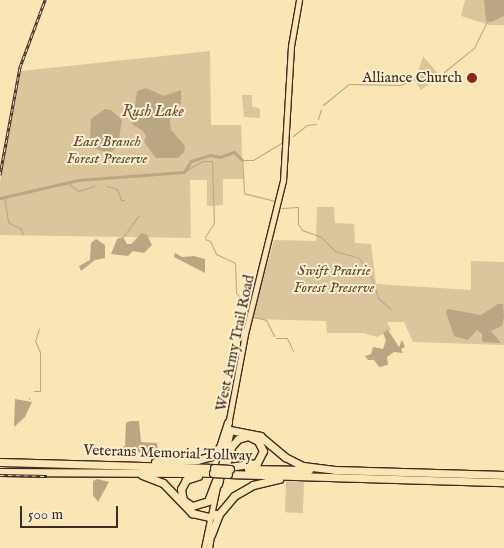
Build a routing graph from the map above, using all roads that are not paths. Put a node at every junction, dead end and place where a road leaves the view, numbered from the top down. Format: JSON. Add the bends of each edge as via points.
{"nodes":[{"id":1,"x":300,"y":0,"type":"edge"},
{"id":2,"x":230,"y":422,"type":"junction"},
{"id":3,"x":233,"y":431,"type":"junction"},
{"id":4,"x":222,"y":456,"type":"junction"},
{"id":5,"x":0,"y":458,"type":"edge"},
{"id":6,"x":93,"y":462,"type":"junction"},
{"id":7,"x":0,"y":464,"type":"edge"},
{"id":8,"x":174,"y":467,"type":"junction"},
{"id":9,"x":86,"y":470,"type":"junction"},
{"id":10,"x":229,"y":470,"type":"junction"},
{"id":11,"x":335,"y":470,"type":"junction"},
{"id":12,"x":214,"y":471,"type":"junction"},
{"id":13,"x":0,"y":472,"type":"edge"},
{"id":14,"x":200,"y":473,"type":"junction"},
{"id":15,"x":504,"y":475,"type":"edge"},
{"id":16,"x":370,"y":478,"type":"junction"},
{"id":17,"x":502,"y":482,"type":"edge"},
{"id":18,"x":219,"y":485,"type":"junction"},
{"id":19,"x":210,"y":518,"type":"junction"},
{"id":20,"x":211,"y":535,"type":"junction"},
{"id":21,"x":207,"y":548,"type":"edge"}],
"edges":[{"from":1,"to":2,"type":"main road","name":"West Army Trail Road","via":[[280,202],[243,340]]},
{"from":2,"to":3,"type":"highway"},
{"from":2,"to":4,"type":"main road","name":"West Army Trail Road"},
{"from":2,"to":6,"type":"highway","via":[[220,447],[207,458]]},
{"from":3,"to":11,"type":"highway","via":[[260,436],[285,457],[303,466]]},
{"from":3,"to":18,"type":"highway"},
{"from":4,"to":12,"type":"highway","via":[[208,501],[198,507],[186,503],[181,492],[185,481]]},
{"from":4,"to":18,"type":"main road","name":"West Army Trail Road"},
{"from":5,"to":6,"type":"highway"},
{"from":6,"to":8,"type":"highway"},
{"from":7,"to":8,"type":"highway","name":"Veterans Memorial Tollway"},
{"from":7,"to":14,"type":"highway","name":"Veterans Memorial Tollway"},
{"from":8,"to":12,"type":"highway","name":"Veterans Memorial Tollway"},
{"from":9,"to":13,"type":"highway"},
{"from":9,"to":14,"type":"highway"},
{"from":9,"to":19,"type":"highway","via":[[152,478],[166,486],[188,510]]},
{"from":10,"to":11,"type":"highway","name":"Veterans Memorial Tollway"},
{"from":10,"to":12,"type":"highway","bridge":true},
{"from":10,"to":16,"type":"highway"},
{"from":10,"to":18,"type":"highway","via":[[257,463],[263,451],[258,441],[246,436],[234,443]]},
{"from":11,"to":15,"type":"highway"},
{"from":12,"to":14,"type":"highway","name":"Veterans Memorial Tollway"},
{"from":16,"to":17,"type":"highway"},
{"from":16,"to":20,"type":"highway","via":[[279,479],[253,485],[228,503]]},
{"from":18,"to":19,"type":"main road","name":"West Army Trail Road"},
{"from":19,"to":20,"type":"main road","name":"West Army Trail Road"},
{"from":19,"to":21,"type":"main road","name":"West Army Trail Road"},
{"from":20,"to":21,"type":"main road","name":"West Army Trail Road"}]}
